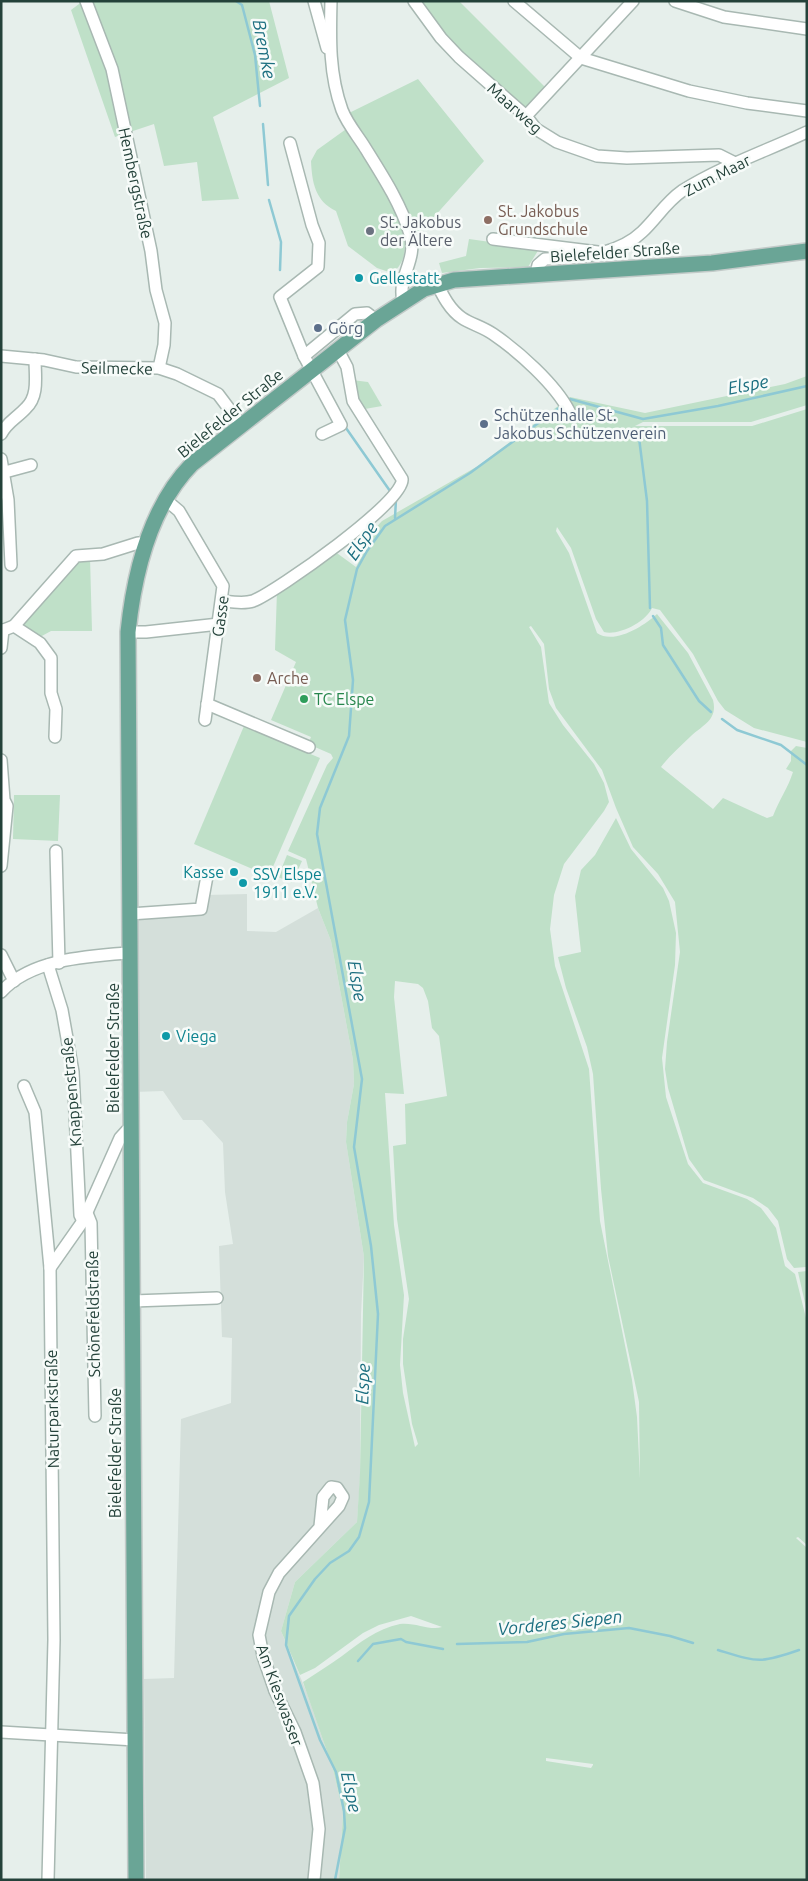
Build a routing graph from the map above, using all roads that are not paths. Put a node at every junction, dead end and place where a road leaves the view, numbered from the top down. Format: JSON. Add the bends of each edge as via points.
{"nodes":[{"id":1,"x":86,"y":1,"type":"edge"},
{"id":2,"x":314,"y":1,"type":"edge"},
{"id":3,"x":331,"y":1,"type":"edge"},
{"id":4,"x":414,"y":1,"type":"edge"},
{"id":5,"x":514,"y":1,"type":"edge"},
{"id":6,"x":633,"y":1,"type":"edge"},
{"id":7,"x":675,"y":1,"type":"edge"},
{"id":8,"x":807,"y":28,"type":"edge"},
{"id":9,"x":330,"y":57,"type":"junction"},
{"id":10,"x":581,"y":58,"type":"junction"},
{"id":11,"x":807,"y":111,"type":"edge"},
{"id":12,"x":526,"y":116,"type":"junction"},
{"id":13,"x":807,"y":132,"type":"edge"},
{"id":14,"x":290,"y":142,"type":"dead end"},
{"id":15,"x":737,"y":164,"type":"junction"},
{"id":16,"x":493,"y":239,"type":"dead end"},
{"id":17,"x":807,"y":251,"type":"edge"},
{"id":18,"x":599,"y":253,"type":"junction"},
{"id":19,"x":536,"y":274,"type":"junction"},
{"id":20,"x":436,"y":284,"type":"junction"},
{"id":21,"x":403,"y":301,"type":"junction"},
{"id":22,"x":376,"y":320,"type":"junction"},
{"id":23,"x":338,"y":350,"type":"junction"},
{"id":24,"x":1,"y":356,"type":"edge"},
{"id":25,"x":304,"y":356,"type":"junction"},
{"id":26,"x":35,"y":359,"type":"junction"},
{"id":27,"x":159,"y":368,"type":"junction"},
{"id":28,"x":312,"y":370,"type":"junction"},
{"id":29,"x":566,"y":406,"type":"dead end"},
{"id":30,"x":242,"y":426,"type":"junction"},
{"id":31,"x":1,"y":434,"type":"edge"},
{"id":32,"x":322,"y":434,"type":"dead end"},
{"id":33,"x":1,"y":459,"type":"edge"},
{"id":34,"x":31,"y":465,"type":"dead end"},
{"id":35,"x":5,"y":472,"type":"junction"},
{"id":36,"x":166,"y":500,"type":"junction"},
{"id":37,"x":147,"y":543,"type":"junction"},
{"id":38,"x":11,"y":566,"type":"dead end"},
{"id":39,"x":223,"y":601,"type":"junction"},
{"id":40,"x":219,"y":624,"type":"junction"},
{"id":41,"x":6,"y":629,"type":"edge"},
{"id":42,"x":128,"y":632,"type":"junction"},
{"id":43,"x":1,"y":648,"type":"edge"},
{"id":44,"x":207,"y":704,"type":"junction"},
{"id":45,"x":206,"y":720,"type":"dead end"},
{"id":46,"x":55,"y":737,"type":"dead end"},
{"id":47,"x":309,"y":747,"type":"dead end"},
{"id":48,"x":1,"y":760,"type":"edge"},
{"id":49,"x":3,"y":841,"type":"edge"},
{"id":50,"x":56,"y":851,"type":"dead end"},
{"id":51,"x":1,"y":866,"type":"edge"},
{"id":52,"x":207,"y":876,"type":"dead end"},
{"id":53,"x":130,"y":914,"type":"junction"},
{"id":54,"x":129,"y":953,"type":"junction"},
{"id":55,"x":1,"y":955,"type":"edge"},
{"id":56,"x":53,"y":964,"type":"junction"},
{"id":57,"x":14,"y":981,"type":"junction"},
{"id":58,"x":1,"y":992,"type":"edge"},
{"id":59,"x":24,"y":1086,"type":"dead end"},
{"id":60,"x":130,"y":1127,"type":"junction"},
{"id":61,"x":85,"y":1217,"type":"junction"},
{"id":62,"x":50,"y":1268,"type":"junction"},
{"id":63,"x":217,"y":1298,"type":"dead end"},
{"id":64,"x":133,"y":1301,"type":"junction"},
{"id":65,"x":95,"y":1416,"type":"dead end"},
{"id":66,"x":320,"y":1526,"type":"dead end"},
{"id":67,"x":1,"y":1732,"type":"edge"},
{"id":68,"x":53,"y":1736,"type":"junction"},
{"id":69,"x":135,"y":1740,"type":"junction"},
{"id":70,"x":48,"y":1880,"type":"edge"},
{"id":71,"x":136,"y":1880,"type":"edge"},
{"id":72,"x":314,"y":1880,"type":"edge"}],
"edges":[{"from":1,"to":27,"type":"street","name":"Hembergstraße","via":[[112,69],[151,251],[156,290],[165,322]]},
{"from":2,"to":9,"type":"street"},
{"from":3,"to":9,"type":"street"},
{"from":4,"to":12,"type":"street","name":"Maarweg","via":[[453,50]]},
{"from":5,"to":10,"type":"street"},
{"from":6,"to":10,"type":"street"},
{"from":7,"to":8,"type":"street","via":[[724,16]]},
{"from":9,"to":21,"type":"street","via":[[342,111],[393,192],[411,237],[413,253],[403,284]]},
{"from":10,"to":11,"type":"street","via":[[689,91]]},
{"from":10,"to":12,"type":"street"},
{"from":12,"to":15,"type":"street","name":"Maarweg","via":[[539,132],[557,142],[598,156],[719,155]]},
{"from":13,"to":15,"type":"street","name":"Zum Maar"},
{"from":14,"to":25,"type":"street","via":[[319,243],[318,267],[280,297]]},
{"from":15,"to":18,"type":"street","name":"Zum Maar","via":[[674,198],[636,238]]},
{"from":16,"to":18,"type":"street"},
{"from":17,"to":19,"type":"main road","name":"Bielefelder Straße","via":[[712,264]]},
{"from":18,"to":19,"type":"street","name":"Zum Maar","via":[[587,257],[545,258],[538,265]]},
{"from":19,"to":20,"type":"main road","name":"Bielefelder Straße","via":[[474,277]]},
{"from":20,"to":21,"type":"main road","name":"Bielefelder Straße"},
{"from":20,"to":29,"type":"street","via":[[453,310],[492,333],[534,369]]},
{"from":21,"to":22,"type":"main road","name":"Bielefelder Straße"},
{"from":22,"to":23,"type":"main road","name":"Bielefelder Straße"},
{"from":22,"to":25,"type":"street","via":[[367,313],[354,314]]},
{"from":23,"to":28,"type":"main road","name":"Bielefelder Straße"},
{"from":23,"to":39,"type":"street","via":[[347,367],[356,406],[403,482],[386,503],[332,550],[277,587],[251,602]]},
{"from":24,"to":26,"type":"street","name":"Seilmecke"},
{"from":25,"to":28,"type":"street"},
{"from":26,"to":27,"type":"street","name":"Seilmecke","via":[[76,367]]},
{"from":26,"to":31,"type":"street","via":[[36,390],[30,402],[10,420]]},
{"from":27,"to":30,"type":"street","name":"Seilmecke","via":[[218,394]]},
{"from":28,"to":30,"type":"main road","name":"Bielefelder Straße"},
{"from":28,"to":32,"type":"street","via":[[341,425]]},
{"from":30,"to":36,"type":"main road","name":"Bielefelder Straße","via":[[179,476]]},
{"from":33,"to":35,"type":"street"},
{"from":34,"to":35,"type":"street"},
{"from":35,"to":38,"type":"street"},
{"from":36,"to":37,"type":"main road","name":"Bielefelder Straße"},
{"from":36,"to":39,"type":"street","name":"Gasse","via":[[179,511],[222,581]]},
{"from":37,"to":41,"type":"street","via":[[138,542],[102,554],[76,556]]},
{"from":37,"to":42,"type":"main road","name":"Bielefelder Straße","via":[[132,592]]},
{"from":39,"to":40,"type":"street","name":"Gasse"},
{"from":40,"to":42,"type":"street"},
{"from":40,"to":44,"type":"street","name":"Gasse"},
{"from":41,"to":43,"type":"street"},
{"from":41,"to":46,"type":"street","via":[[40,643],[50,658],[51,693],[56,709]]},
{"from":42,"to":53,"type":"main road","name":"Bielefelder Straße"},
{"from":44,"to":45,"type":"street","name":"Gasse"},
{"from":44,"to":47,"type":"street"},
{"from":48,"to":49,"type":"street","via":[[7,806]]},
{"from":49,"to":51,"type":"street"},
{"from":50,"to":56,"type":"street","name":"Knappenstraße"},
{"from":52,"to":53,"type":"street","via":[[201,909]]},
{"from":53,"to":54,"type":"main road","name":"Bielefelder Straße"},
{"from":54,"to":56,"type":"street"},
{"from":54,"to":60,"type":"main road","name":"Bielefelder Straße"},
{"from":55,"to":57,"type":"street"},
{"from":56,"to":57,"type":"street"},
{"from":56,"to":61,"type":"street","name":"Knappenstraße","via":[[73,1072],[80,1215]]},
{"from":57,"to":58,"type":"street"},
{"from":59,"to":62,"type":"street","name":"Naturparkstraße","via":[[35,1112]]},
{"from":60,"to":61,"type":"street","via":[[120,1138]]},
{"from":60,"to":64,"type":"main road","name":"Bielefelder Straße"},
{"from":61,"to":62,"type":"street"},
{"from":61,"to":65,"type":"street","name":"Schönefeldstraße","via":[[91,1223]]},
{"from":62,"to":68,"type":"street","name":"Naturparkstraße"},
{"from":63,"to":64,"type":"street"},
{"from":64,"to":69,"type":"main road","name":"Bielefelder Straße"},
{"from":66,"to":72,"type":"street","name":"Am Kieswasser","via":[[280,1573],[269,1592],[259,1635],[262,1656],[313,1783],[319,1829]]},
{"from":67,"to":68,"type":"street"},
{"from":68,"to":69,"type":"street"},
{"from":68,"to":70,"type":"street","name":"Naturparkstraße"},
{"from":69,"to":71,"type":"main road","name":"Bielefelder Straße"}]}
